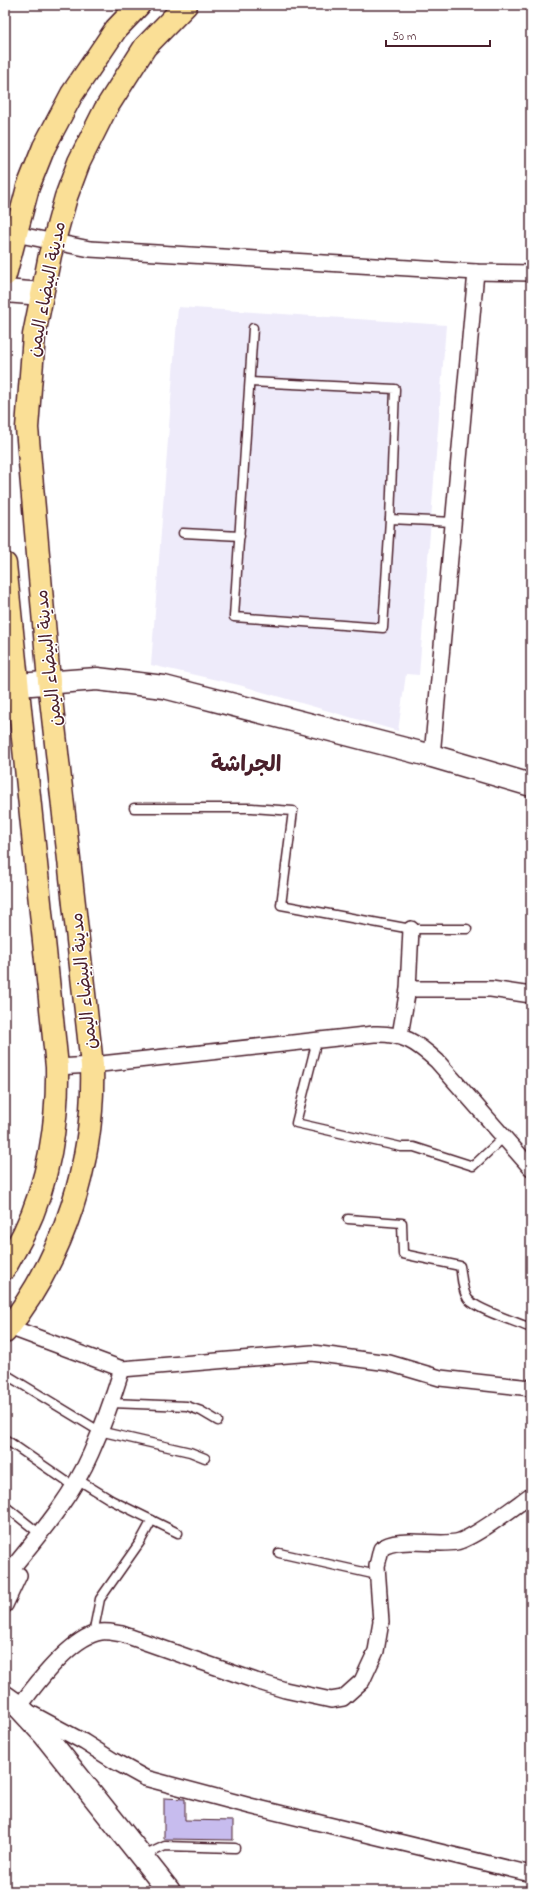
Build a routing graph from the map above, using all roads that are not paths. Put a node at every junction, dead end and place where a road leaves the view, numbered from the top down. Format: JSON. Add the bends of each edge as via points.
{"nodes":[{"id":1,"x":139,"y":5,"type":"edge"},
{"id":2,"x":186,"y":5,"type":"edge"},
{"id":3,"x":15,"y":234,"type":"junction"},
{"id":4,"x":54,"y":243,"type":"junction"},
{"id":5,"x":476,"y":272,"type":"junction"},
{"id":6,"x":531,"y":273,"type":"edge"},
{"id":7,"x":5,"y":275,"type":"edge"},
{"id":8,"x":5,"y":291,"type":"edge"},
{"id":9,"x":42,"y":294,"type":"junction"},
{"id":10,"x":254,"y":328,"type":"dead end"},
{"id":11,"x":250,"y":382,"type":"junction"},
{"id":12,"x":390,"y":519,"type":"junction"},
{"id":13,"x":453,"y":522,"type":"junction"},
{"id":14,"x":183,"y":533,"type":"dead end"},
{"id":15,"x":240,"y":536,"type":"junction"},
{"id":16,"x":5,"y":564,"type":"edge"},
{"id":17,"x":50,"y":682,"type":"junction"},
{"id":18,"x":18,"y":685,"type":"junction"},
{"id":19,"x":432,"y":756,"type":"junction"},
{"id":20,"x":531,"y":785,"type":"edge"},
{"id":21,"x":134,"y":808,"type":"dead end"},
{"id":22,"x":411,"y":929,"type":"junction"},
{"id":23,"x":467,"y":929,"type":"dead end"},
{"id":24,"x":408,"y":989,"type":"junction"},
{"id":25,"x":531,"y":996,"type":"edge"},
{"id":26,"x":400,"y":1035,"type":"junction"},
{"id":27,"x":317,"y":1040,"type":"junction"},
{"id":28,"x":57,"y":1066,"type":"junction"},
{"id":29,"x":92,"y":1066,"type":"junction"},
{"id":30,"x":504,"y":1137,"type":"junction"},
{"id":31,"x":531,"y":1168,"type":"edge"},
{"id":32,"x":348,"y":1219,"type":"dead end"},
{"id":33,"x":5,"y":1268,"type":"edge"},
{"id":34,"x":531,"y":1328,"type":"edge"},
{"id":35,"x":7,"y":1329,"type":"edge"},
{"id":36,"x":122,"y":1369,"type":"junction"},
{"id":37,"x":5,"y":1374,"type":"edge"},
{"id":38,"x":531,"y":1388,"type":"edge"},
{"id":39,"x":111,"y":1403,"type":"junction"},
{"id":40,"x":218,"y":1421,"type":"dead end"},
{"id":41,"x":100,"y":1431,"type":"junction"},
{"id":42,"x":5,"y":1439,"type":"edge"},
{"id":43,"x":205,"y":1458,"type":"dead end"},
{"id":44,"x":75,"y":1483,"type":"junction"},
{"id":45,"x":531,"y":1495,"type":"edge"},
{"id":46,"x":5,"y":1506,"type":"edge"},
{"id":47,"x":152,"y":1520,"type":"junction"},
{"id":48,"x":178,"y":1532,"type":"dead end"},
{"id":49,"x":40,"y":1534,"type":"junction"},
{"id":50,"x":279,"y":1552,"type":"dead end"},
{"id":51,"x":7,"y":1570,"type":"edge"},
{"id":52,"x":377,"y":1575,"type":"junction"},
{"id":53,"x":5,"y":1605,"type":"edge"},
{"id":54,"x":93,"y":1634,"type":"junction"},
{"id":55,"x":12,"y":1702,"type":"edge"},
{"id":56,"x":235,"y":1848,"type":"dead end"},
{"id":57,"x":144,"y":1860,"type":"junction"},
{"id":58,"x":531,"y":1874,"type":"edge"},
{"id":59,"x":169,"y":1891,"type":"edge"}],
"edges":[{"from":1,"to":3,"type":"main road","via":[[116,29],[72,94],[44,147],[28,187]]},
{"from":2,"to":4,"type":"main road","name":"مدينة البيضاء اليمن","via":[[144,47],[105,110],[79,162],[66,197]]},
{"from":3,"to":4,"type":"street"},
{"from":3,"to":7,"type":"main road"},
{"from":4,"to":5,"type":"street","via":[[90,249]]},
{"from":4,"to":9,"type":"main road","name":"مدينة البيضاء اليمن"},
{"from":5,"to":6,"type":"street"},
{"from":5,"to":13,"type":"street"},
{"from":8,"to":9,"type":"street"},
{"from":9,"to":17,"type":"main road","name":"مدينة البيضاء اليمن","via":[[34,335],[27,428]]},
{"from":10,"to":11,"type":"lane"},
{"from":11,"to":12,"type":"lane","via":[[395,389]]},
{"from":11,"to":15,"type":"lane"},
{"from":12,"to":13,"type":"lane"},
{"from":12,"to":15,"type":"lane","via":[[384,628],[234,617]]},
{"from":13,"to":19,"type":"street"},
{"from":14,"to":15,"type":"lane"},
{"from":16,"to":18,"type":"main road","name":"مدينة البيضاء اليمن"},
{"from":17,"to":18,"type":"street"},
{"from":17,"to":19,"type":"street","via":[[97,679],[164,687]]},
{"from":17,"to":29,"type":"main road","name":"مدينة البيضاء اليمن"},
{"from":18,"to":28,"type":"main road","name":"مدينة البيضاء اليمن"},
{"from":19,"to":20,"type":"street"},
{"from":21,"to":22,"type":"lane","via":[[246,808],[292,811],[281,905]]},
{"from":22,"to":23,"type":"lane"},
{"from":22,"to":24,"type":"street"},
{"from":24,"to":25,"type":"street","via":[[491,989]]},
{"from":24,"to":26,"type":"street"},
{"from":26,"to":27,"type":"street","via":[[374,1034]]},
{"from":26,"to":30,"type":"street","via":[[417,1044],[437,1061]]},
{"from":27,"to":29,"type":"street"},
{"from":27,"to":30,"type":"lane","via":[[296,1123],[401,1147],[414,1147],[473,1166]]},
{"from":28,"to":29,"type":"street"},
{"from":28,"to":33,"type":"main road","name":"مدينة البيضاء اليمن","via":[[58,1090],[48,1164],[27,1225]]},
{"from":29,"to":35,"type":"main road","name":"مدينة البيضاء اليمن","via":[[93,1088],[88,1138],[76,1197],[66,1225],[42,1275]]},
{"from":30,"to":31,"type":"street"},
{"from":32,"to":34,"type":"lane","via":[[402,1223],[403,1254],[460,1266],[464,1291],[468,1299],[483,1309]]},
{"from":35,"to":36,"type":"street"},
{"from":36,"to":38,"type":"street","via":[[312,1353],[389,1363],[440,1378]]},
{"from":36,"to":39,"type":"street"},
{"from":37,"to":41,"type":"lane"},
{"from":39,"to":40,"type":"lane","via":[[187,1406]]},
{"from":39,"to":41,"type":"street"},
{"from":41,"to":43,"type":"lane","via":[[190,1452]]},
{"from":41,"to":44,"type":"street"},
{"from":42,"to":44,"type":"lane"},
{"from":44,"to":47,"type":"lane"},
{"from":44,"to":49,"type":"street"},
{"from":45,"to":52,"type":"street","via":[[457,1542],[392,1543],[385,1546],[378,1555]]},
{"from":46,"to":49,"type":"lane"},
{"from":47,"to":48,"type":"lane"},
{"from":47,"to":54,"type":"lane","via":[[140,1542],[100,1599]]},
{"from":49,"to":51,"type":"street"},
{"from":50,"to":52,"type":"lane"},
{"from":51,"to":53,"type":"street","via":[[19,1575]]},
{"from":52,"to":54,"type":"street","via":[[381,1622],[376,1651],[362,1681],[343,1698],[331,1700],[256,1681],[122,1634]]},
{"from":54,"to":55,"type":"street","via":[[73,1647]]},
{"from":55,"to":57,"type":"street","via":[[44,1734]]},
{"from":55,"to":58,"type":"street","via":[[145,1778]]},
{"from":56,"to":57,"type":"lane","via":[[165,1846],[152,1852]]},
{"from":57,"to":59,"type":"street"}]}
